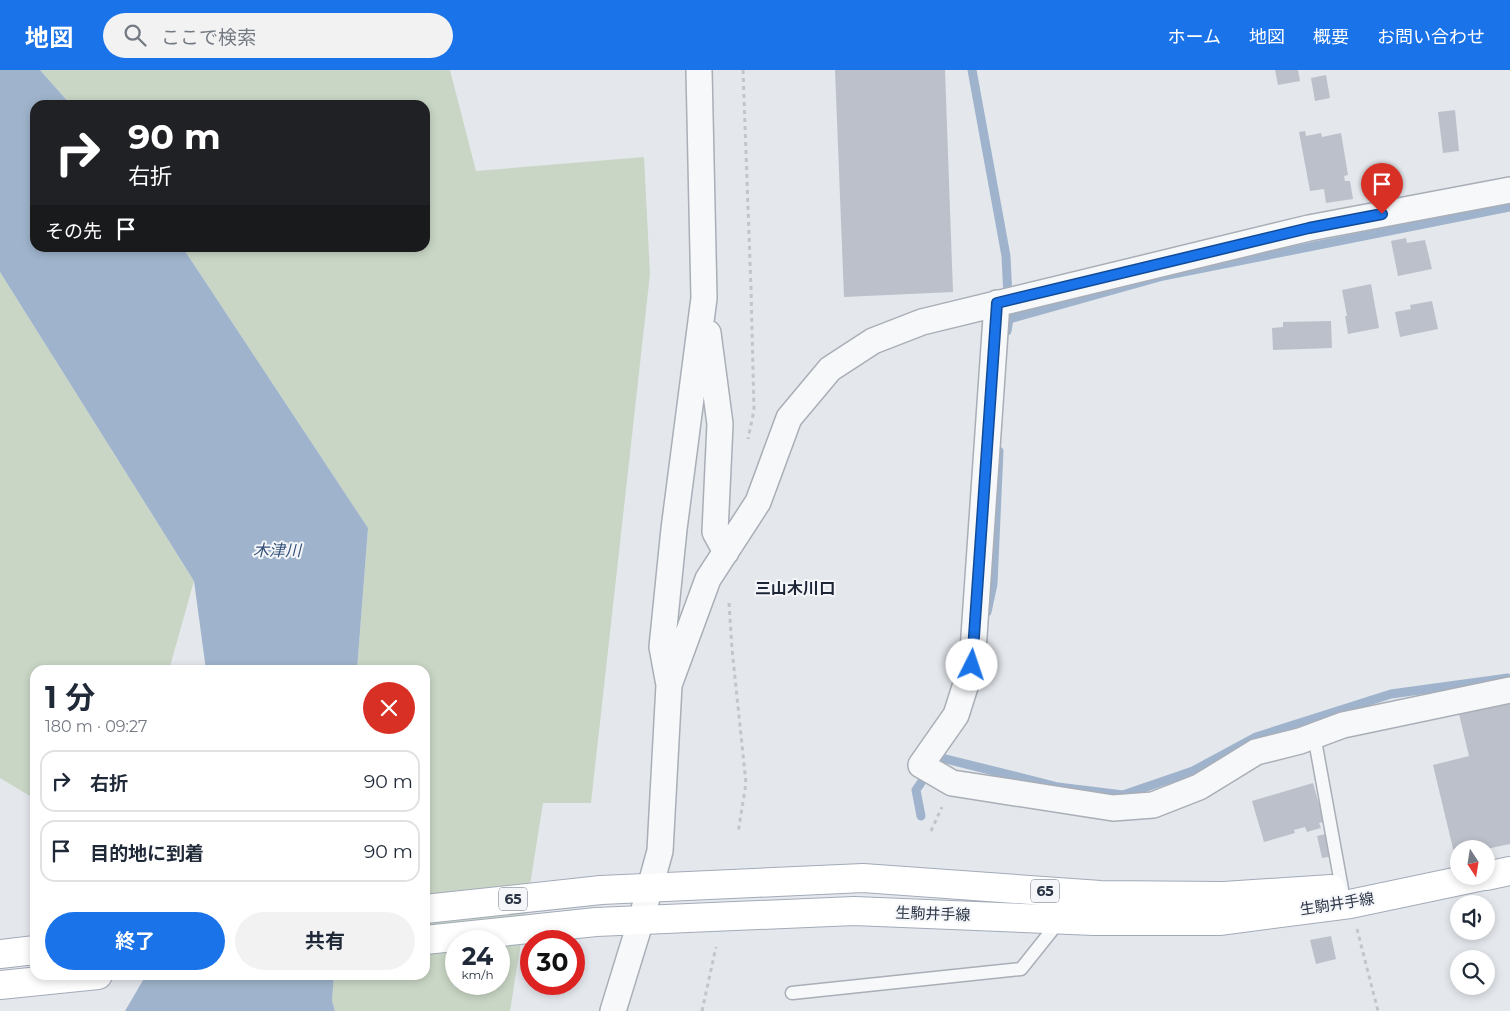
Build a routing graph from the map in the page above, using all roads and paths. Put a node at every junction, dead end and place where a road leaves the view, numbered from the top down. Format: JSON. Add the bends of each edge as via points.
{"nodes":[{"id":1,"x":699,"y":70,"type":"edge"},
{"id":2,"x":1510,"y":190,"type":"edge"},
{"id":3,"x":704,"y":298,"type":"junction"},
{"id":4,"x":997,"y":303,"type":"junction"},
{"id":5,"x":726,"y":552,"type":"junction"},
{"id":6,"x":669,"y":686,"type":"junction"},
{"id":7,"x":1510,"y":690,"type":"edge"},
{"id":8,"x":1314,"y":735,"type":"junction"},
{"id":9,"x":1510,"y":871,"type":"edge"},
{"id":10,"x":1495,"y":874,"type":"edge"},
{"id":11,"x":1450,"y":883,"type":"edge"},
{"id":12,"x":650,"y":888,"type":"junction"},
{"id":13,"x":1346,"y":896,"type":"junction"},
{"id":14,"x":430,"y":908,"type":"edge"},
{"id":15,"x":1061,"y":919,"type":"junction"},
{"id":16,"x":641,"y":920,"type":"junction"},
{"id":17,"x":430,"y":939,"type":"edge"},
{"id":18,"x":716,"y":948,"type":"dead end"},
{"id":19,"x":30,"y":951,"type":"edge"},
{"id":20,"x":0,"y":954,"type":"edge"},
{"id":21,"x":53,"y":980,"type":"edge"},
{"id":22,"x":0,"y":986,"type":"edge"},
{"id":23,"x":792,"y":993,"type":"dead end"},
{"id":24,"x":613,"y":1011,"type":"edge"},
{"id":25,"x":702,"y":1011,"type":"edge"},
{"id":26,"x":1378,"y":1011,"type":"edge"}],
"edges":[{"from":1,"to":3,"type":"street"},
{"from":2,"to":4,"type":"street","via":[[1309,228]]},
{"from":3,"to":5,"type":"street","via":[[720,424],[714,532]]},
{"from":3,"to":6,"type":"street","via":[[662,647]]},
{"from":4,"to":5,"type":"street","via":[[922,322],[873,341],[830,369],[789,418],[758,502]]},
{"from":4,"to":8,"type":"street","via":[[972,665],[956,715],[921,766],[952,783],[1113,808],[1153,805],[1199,787],[1256,752]]},
{"from":5,"to":6,"type":"street","via":[[708,578]]},
{"from":6,"to":12,"type":"street","via":[[660,851]]},
{"from":7,"to":8,"type":"street"},
{"from":8,"to":13,"type":"lane"},
{"from":9,"to":10,"type":"main road","name":"生駒井手線","number":"65"},
{"from":11,"to":13,"type":"main road","name":"生駒井手線","number":"65","via":[[1401,885]]},
{"from":12,"to":13,"type":"main road","name":"生駒井手線","number":"65","via":[[862,878],[1100,895]]},
{"from":12,"to":14,"type":"main road","name":"生駒井手線","number":"65","via":[[601,890]]},
{"from":12,"to":16,"type":"street"},
{"from":13,"to":15,"type":"main road","name":"生駒井手線","number":"65","via":[[1219,921],[1094,922]]},
{"from":13,"to":26,"type":"path"},
{"from":15,"to":16,"type":"main road","name":"生駒井手線","number":"65","via":[[854,911]]},
{"from":15,"to":23,"type":"lane","via":[[1021,969]]},
{"from":16,"to":17,"type":"main road","name":"生駒井手線","number":"65"},
{"from":16,"to":24,"type":"street"},
{"from":18,"to":25,"type":"path"},
{"from":19,"to":20,"type":"main road"},
{"from":21,"to":22,"type":"main road"}]}
